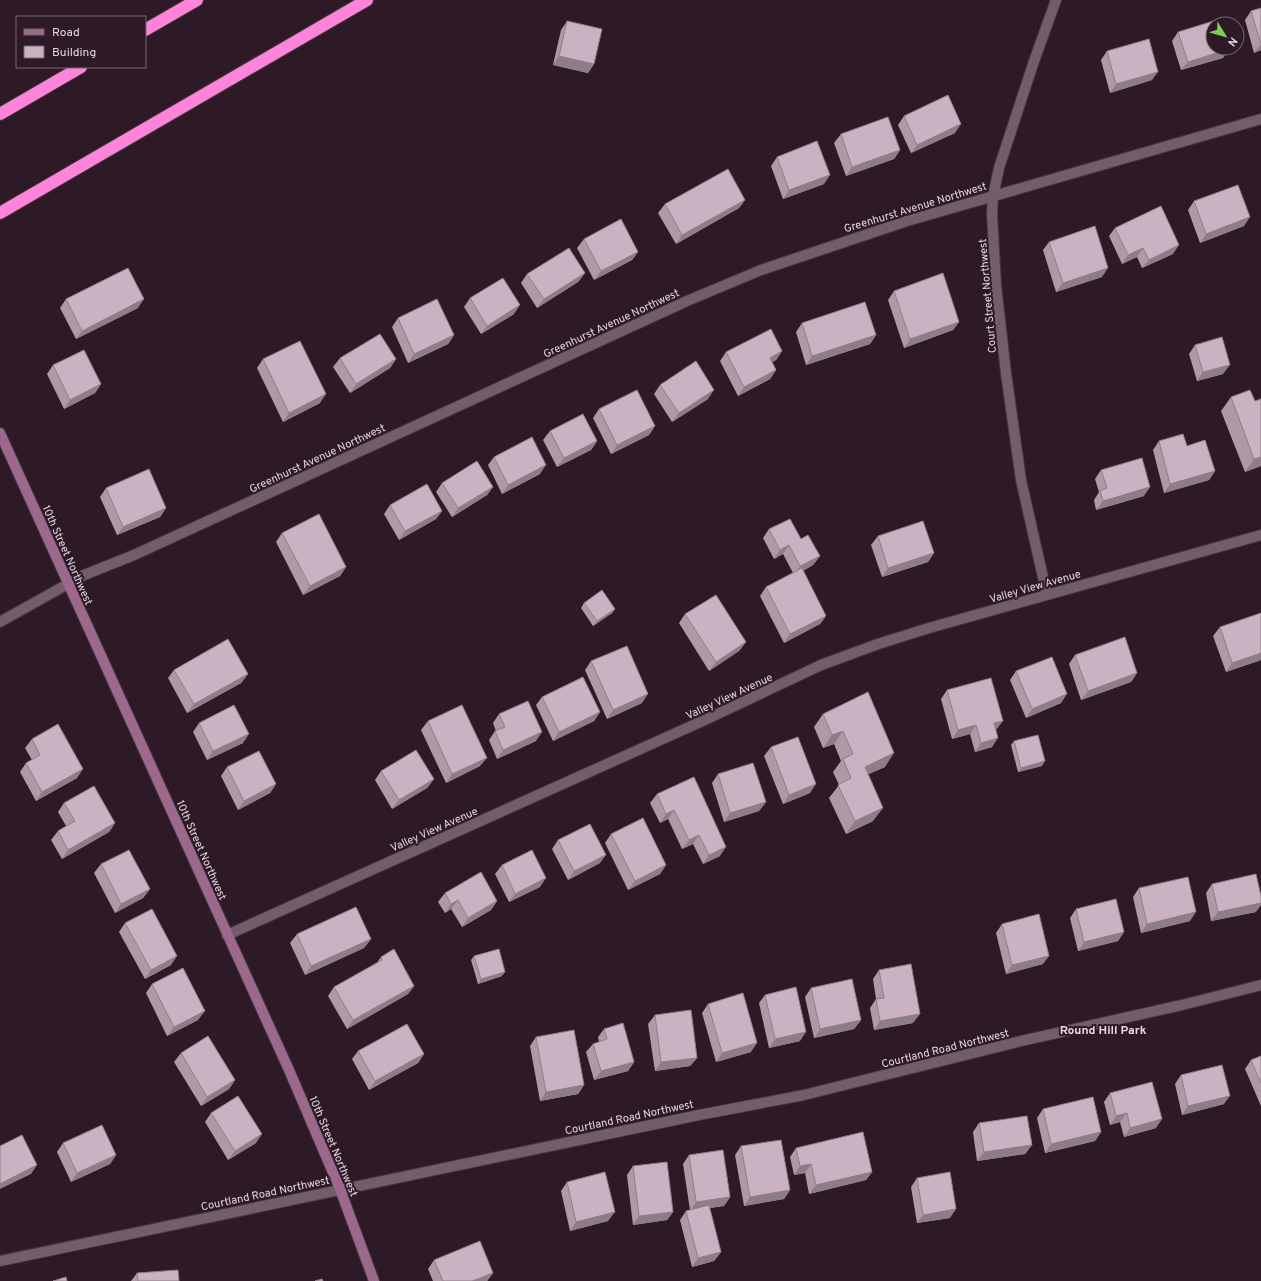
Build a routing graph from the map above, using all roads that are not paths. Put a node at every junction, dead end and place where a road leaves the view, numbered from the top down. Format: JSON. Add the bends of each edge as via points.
{"nodes":[{"id":1,"x":197,"y":0,"type":"edge"},
{"id":2,"x":367,"y":0,"type":"edge"},
{"id":3,"x":1056,"y":0,"type":"edge"},
{"id":4,"x":146,"y":29,"type":"edge"},
{"id":5,"x":79,"y":68,"type":"edge"},
{"id":6,"x":0,"y":114,"type":"edge"},
{"id":7,"x":1261,"y":119,"type":"edge"},
{"id":8,"x":993,"y":196,"type":"junction"},
{"id":9,"x":0,"y":213,"type":"edge"},
{"id":10,"x":0,"y":433,"type":"edge"},
{"id":11,"x":1261,"y":535,"type":"edge"},
{"id":12,"x":68,"y":584,"type":"junction"},
{"id":13,"x":1047,"y":595,"type":"junction"},
{"id":14,"x":0,"y":622,"type":"edge"},
{"id":15,"x":227,"y":935,"type":"junction"},
{"id":16,"x":1261,"y":984,"type":"edge"},
{"id":17,"x":340,"y":1189,"type":"junction"},
{"id":18,"x":0,"y":1261,"type":"edge"},
{"id":19,"x":374,"y":1281,"type":"edge"}],
"edges":[{"from":1,"to":4,"type":"highway"},
{"from":2,"to":9,"type":"highway"},
{"from":3,"to":8,"type":"street","name":"Court Street Northwest","via":[[998,168]]},
{"from":5,"to":6,"type":"highway"},
{"from":7,"to":8,"type":"street","name":"Greenhurst Avenue Northwest"},
{"from":8,"to":12,"type":"street","name":"Greenhurst Avenue Northwest","via":[[907,221],[747,275]]},
{"from":8,"to":13,"type":"street","name":"Court Street Northwest","via":[[996,285],[1006,373],[1022,480]]},
{"from":10,"to":12,"type":"main road","name":"10th Street Northwest"},
{"from":11,"to":13,"type":"street","name":"Valley View Avenue"},
{"from":12,"to":14,"type":"street","name":"Greenhurst Avenue Northwest"},
{"from":12,"to":15,"type":"main road","name":"10th Street Northwest"},
{"from":13,"to":15,"type":"street","name":"Valley View Avenue","via":[[878,644],[821,665],[707,720]]},
{"from":15,"to":17,"type":"main road","name":"10th Street Northwest"},
{"from":16,"to":17,"type":"street","name":"Courtland Road Northwest","via":[[804,1095]]},
{"from":17,"to":18,"type":"street","name":"Courtland Road Northwest"},
{"from":17,"to":19,"type":"main road","name":"10th Street Northwest"}]}
